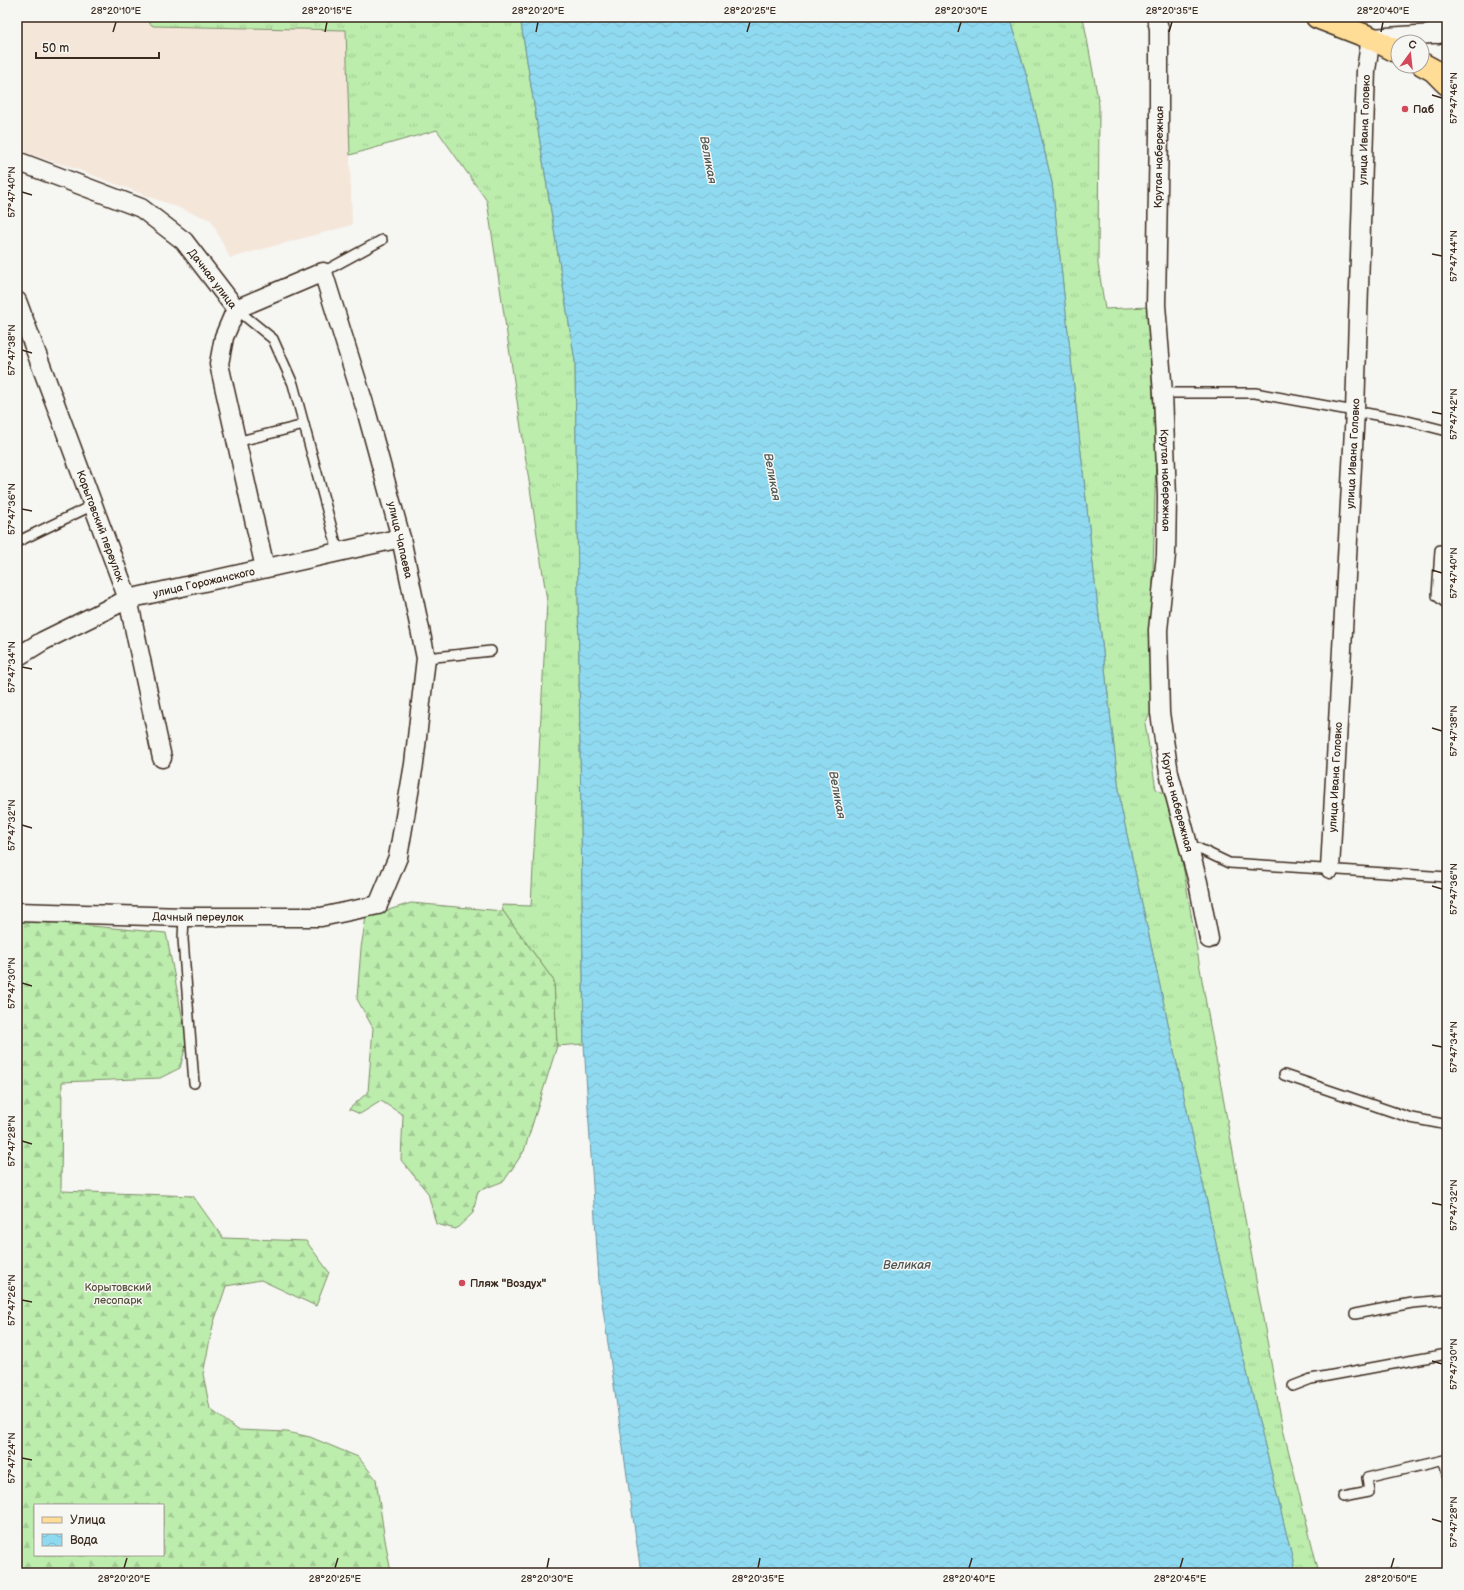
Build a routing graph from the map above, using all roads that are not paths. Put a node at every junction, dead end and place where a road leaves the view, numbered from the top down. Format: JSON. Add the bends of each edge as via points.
{"nodes":[{"id":1,"x":1156,"y":17,"type":"edge"},
{"id":2,"x":1317,"y":17,"type":"edge"},
{"id":3,"x":1440,"y":28,"type":"edge"},
{"id":4,"x":1371,"y":38,"type":"junction"},
{"id":5,"x":1390,"y":48,"type":"edge"},
{"id":6,"x":1430,"y":68,"type":"edge"},
{"id":7,"x":1447,"y":84,"type":"edge"},
{"id":8,"x":17,"y":161,"type":"edge"},
{"id":9,"x":382,"y":240,"type":"dead end"},
{"id":10,"x":323,"y":272,"type":"junction"},
{"id":11,"x":17,"y":301,"type":"edge"},
{"id":12,"x":236,"y":309,"type":"junction"},
{"id":13,"x":1162,"y":393,"type":"junction"},
{"id":14,"x":1355,"y":411,"type":"junction"},
{"id":15,"x":304,"y":425,"type":"junction"},
{"id":16,"x":1447,"y":431,"type":"edge"},
{"id":17,"x":236,"y":442,"type":"junction"},
{"id":18,"x":93,"y":505,"type":"junction"},
{"id":19,"x":401,"y":538,"type":"junction"},
{"id":20,"x":17,"y":542,"type":"edge"},
{"id":21,"x":1440,"y":550,"type":"dead end"},
{"id":22,"x":338,"y":551,"type":"junction"},
{"id":23,"x":265,"y":568,"type":"junction"},
{"id":24,"x":128,"y":599,"type":"junction"},
{"id":25,"x":1447,"y":604,"type":"edge"},
{"id":26,"x":491,"y":651,"type":"dead end"},
{"id":27,"x":17,"y":657,"type":"edge"},
{"id":28,"x":426,"y":658,"type":"junction"},
{"id":29,"x":162,"y":758,"type":"dead end"},
{"id":30,"x":1188,"y":844,"type":"junction"},
{"id":31,"x":1330,"y":870,"type":"junction"},
{"id":32,"x":1447,"y":877,"type":"edge"},
{"id":33,"x":378,"y":906,"type":"joint"},
{"id":34,"x":17,"y":912,"type":"edge"},
{"id":35,"x":184,"y":917,"type":"junction"},
{"id":36,"x":1209,"y":939,"type":"dead end"},
{"id":37,"x":1284,"y":1075,"type":"dead end"},
{"id":38,"x":194,"y":1083,"type":"dead end"},
{"id":39,"x":1447,"y":1123,"type":"edge"},
{"id":40,"x":1447,"y":1300,"type":"edge"},
{"id":41,"x":1355,"y":1314,"type":"dead end"},
{"id":42,"x":1447,"y":1354,"type":"edge"},
{"id":43,"x":1293,"y":1386,"type":"dead end"},
{"id":44,"x":1447,"y":1474,"type":"edge"},
{"id":45,"x":1343,"y":1497,"type":"dead end"}],
"edges":[{"from":1,"to":13,"type":"street","name":"Крутая набережная","via":[[1159,28],[1156,305]]},
{"from":2,"to":4,"type":"main road"},
{"from":3,"to":4,"type":"street"},
{"from":4,"to":5,"type":"main road"},
{"from":4,"to":14,"type":"street","name":"улица Ивана Головко","via":[[1366,70]]},
{"from":6,"to":7,"type":"main road"},
{"from":8,"to":12,"type":"street","name":"Дачная улица","via":[[141,208],[184,241]]},
{"from":9,"to":10,"type":"lane"},
{"from":10,"to":12,"type":"street"},
{"from":10,"to":19,"type":"street","name":"улица Чапаева","via":[[366,410]]},
{"from":11,"to":18,"type":"street","name":"Корытовский переулок"},
{"from":12,"to":15,"type":"lane","via":[[273,339],[293,384]]},
{"from":12,"to":17,"type":"street","name":"Дачная улица","via":[[224,337],[219,364]]},
{"from":13,"to":14,"type":"lane","via":[[1255,394]]},
{"from":13,"to":30,"type":"street","name":"Крутая набережная","via":[[1167,497],[1166,555],[1158,630],[1160,713],[1169,773]]},
{"from":14,"to":16,"type":"lane"},
{"from":14,"to":31,"type":"street","name":"улица Ивана Головко"},
{"from":15,"to":17,"type":"lane"},
{"from":15,"to":22,"type":"lane"},
{"from":17,"to":23,"type":"street","name":"Дачная улица"},
{"from":18,"to":20,"type":"lane"},
{"from":18,"to":24,"type":"street","name":"Корытовский переулок"},
{"from":19,"to":22,"type":"street","name":"улица Горожанского"},
{"from":19,"to":28,"type":"street","name":"улица Чапаева"},
{"from":21,"to":25,"type":"lane","via":[[1437,596]]},
{"from":22,"to":23,"type":"street","name":"улица Горожанского"},
{"from":23,"to":24,"type":"street","name":"улица Горожанского"},
{"from":24,"to":27,"type":"street","name":"улица Горожанского","via":[[43,641]]},
{"from":24,"to":29,"type":"street","name":"Корытовский переулок"},
{"from":26,"to":28,"type":"lane"},
{"from":28,"to":33,"type":"street","name":"улица Чапаева","via":[[414,764],[398,857]]},
{"from":30,"to":31,"type":"lane","via":[[1229,863]]},
{"from":30,"to":36,"type":"street","name":"Крутая набережная"},
{"from":31,"to":32,"type":"lane"},
{"from":33,"to":35,"type":"street","name":"Дачный переулок","via":[[321,917]]},
{"from":34,"to":35,"type":"street","name":"Дачный переулок"},
{"from":35,"to":38,"type":"lane","via":[[183,939]]},
{"from":37,"to":39,"type":"lane","via":[[1411,1118]]},
{"from":40,"to":41,"type":"lane","via":[[1412,1303]]},
{"from":42,"to":43,"type":"lane","via":[[1311,1379]]},
{"from":44,"to":45,"type":"lane","via":[[1444,1460],[1367,1478],[1369,1492]]}]}
